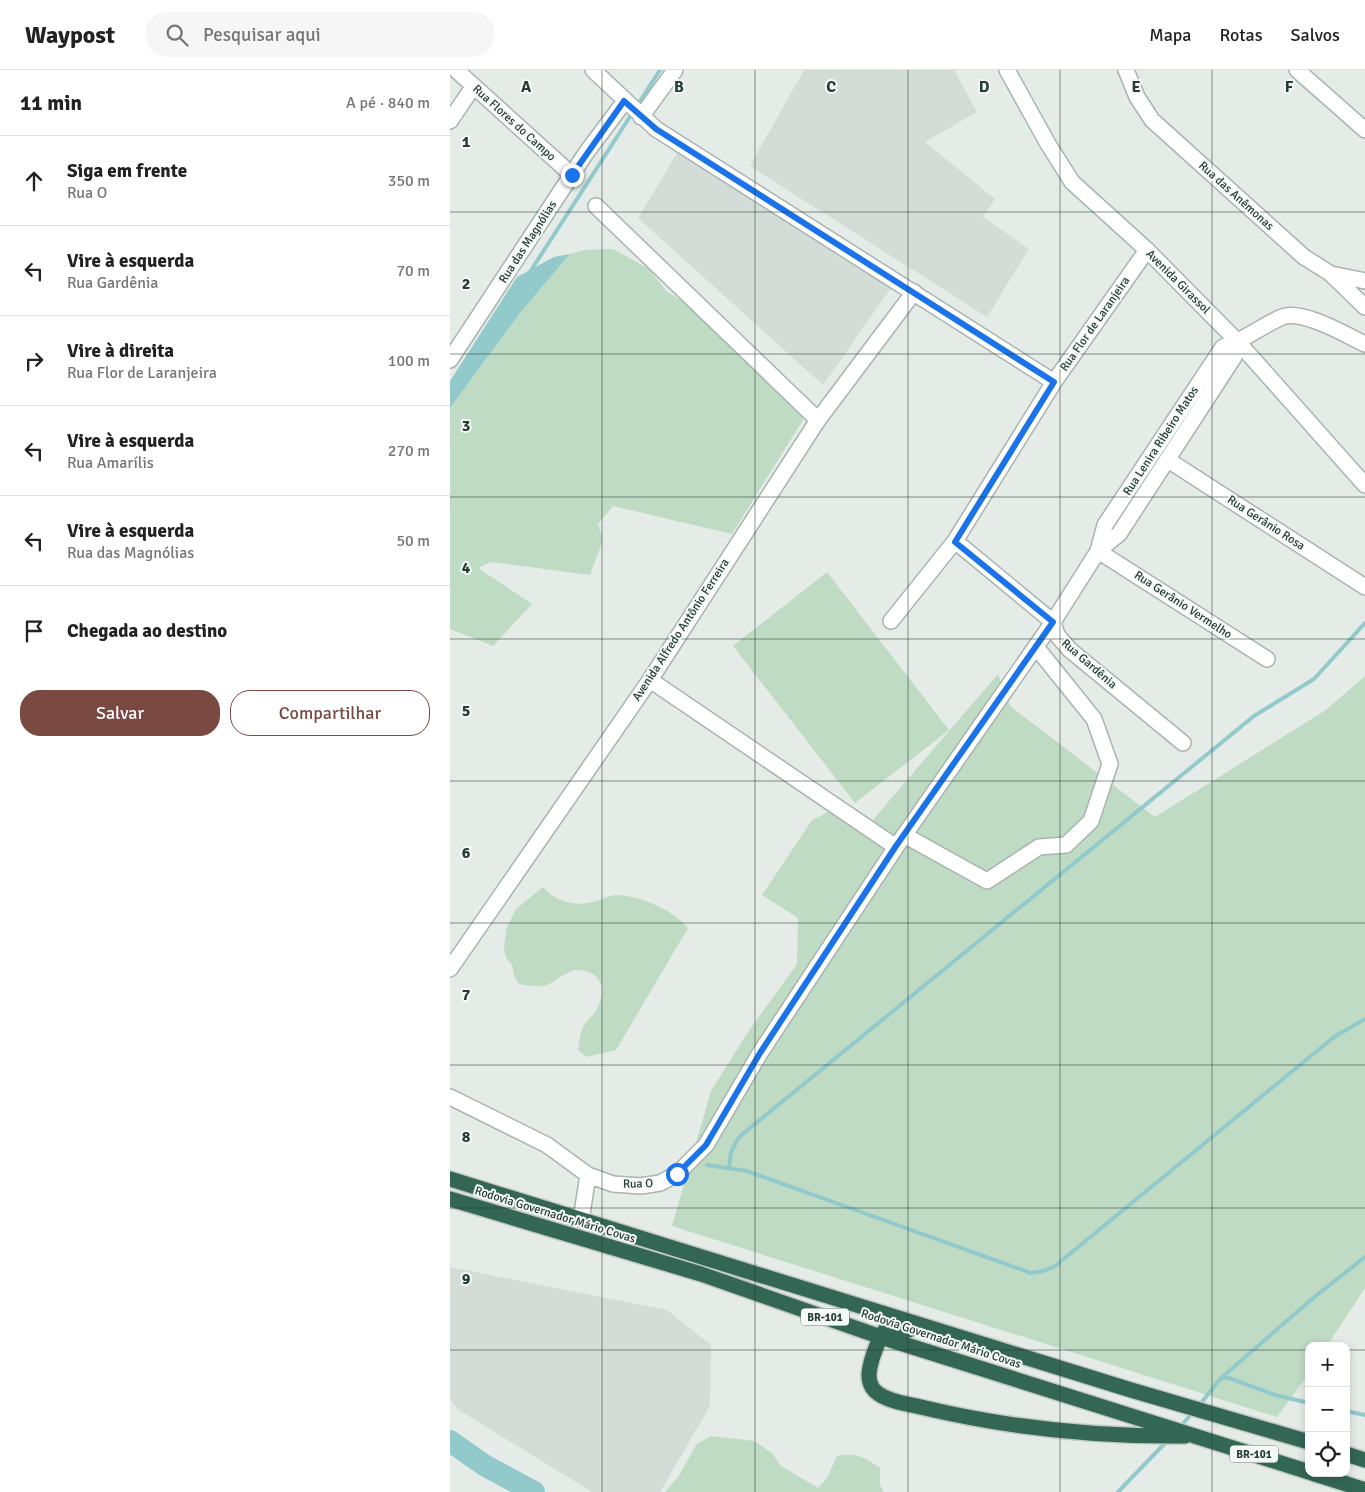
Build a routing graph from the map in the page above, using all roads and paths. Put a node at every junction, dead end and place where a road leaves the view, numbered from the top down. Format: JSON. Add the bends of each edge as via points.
{"nodes":[{"id":1,"x":456,"y":70,"type":"edge"},
{"id":2,"x":593,"y":70,"type":"edge"},
{"id":3,"x":675,"y":70,"type":"edge"},
{"id":4,"x":1007,"y":70,"type":"edge"},
{"id":5,"x":1126,"y":70,"type":"edge"},
{"id":6,"x":1297,"y":70,"type":"edge"},
{"id":7,"x":473,"y":87,"type":"junction"},
{"id":8,"x":633,"y":109,"type":"junction"},
{"id":9,"x":450,"y":121,"type":"edge"},
{"id":10,"x":1365,"y":130,"type":"edge"},
{"id":11,"x":572,"y":175,"type":"junction"},
{"id":12,"x":596,"y":206,"type":"dead end"},
{"id":13,"x":1147,"y":250,"type":"junction"},
{"id":14,"x":1331,"y":274,"type":"junction"},
{"id":15,"x":1365,"y":281,"type":"edge"},
{"id":16,"x":914,"y":292,"type":"junction"},
{"id":17,"x":1365,"y":307,"type":"edge"},
{"id":18,"x":1238,"y":342,"type":"junction"},
{"id":19,"x":1365,"y":344,"type":"edge"},
{"id":20,"x":450,"y":360,"type":"edge"},
{"id":21,"x":1054,"y":382,"type":"junction"},
{"id":22,"x":818,"y":420,"type":"junction"},
{"id":23,"x":1168,"y":460,"type":"junction"},
{"id":24,"x":1365,"y":485,"type":"edge"},
{"id":25,"x":955,"y":542,"type":"junction"},
{"id":26,"x":1098,"y":551,"type":"junction"},
{"id":27,"x":1365,"y":587,"type":"edge"},
{"id":28,"x":891,"y":621,"type":"dead end"},
{"id":29,"x":1053,"y":622,"type":"junction"},
{"id":30,"x":1036,"y":647,"type":"junction"},
{"id":31,"x":1267,"y":659,"type":"dead end"},
{"id":32,"x":650,"y":680,"type":"junction"},
{"id":33,"x":1183,"y":743,"type":"dead end"},
{"id":34,"x":900,"y":841,"type":"junction"},
{"id":35,"x":450,"y":970,"type":"edge"},
{"id":36,"x":450,"y":1097,"type":"edge"},
{"id":37,"x":588,"y":1175,"type":"junction"},
{"id":38,"x":450,"y":1179,"type":"edge"},
{"id":39,"x":450,"y":1199,"type":"edge"},
{"id":40,"x":580,"y":1220,"type":"junction"},
{"id":41,"x":881,"y":1337,"type":"junction"},
{"id":42,"x":1131,"y":1390,"type":"junction"},
{"id":43,"x":1199,"y":1436,"type":"junction"},
{"id":44,"x":1305,"y":1441,"type":"edge"},
{"id":45,"x":1350,"y":1455,"type":"edge"},
{"id":46,"x":1365,"y":1460,"type":"edge"},
{"id":47,"x":1305,"y":1471,"type":"edge"},
{"id":48,"x":1324,"y":1477,"type":"edge"},
{"id":49,"x":1365,"y":1490,"type":"edge"}],
"edges":[{"from":1,"to":7,"type":"street","name":"Rua Flores do Campo"},
{"from":2,"to":8,"type":"street"},
{"from":3,"to":8,"type":"street","name":"Rua das Magnólias"},
{"from":4,"to":13,"type":"street","name":"Avenida Girassol","via":[[1072,182]]},
{"from":5,"to":14,"type":"street","name":"Rua das Anêmonas","via":[[1137,97],[1152,120],[1304,258]]},
{"from":6,"to":10,"type":"street"},
{"from":7,"to":9,"type":"street"},
{"from":7,"to":11,"type":"street","name":"Rua Flores do Campo"},
{"from":8,"to":11,"type":"street","name":"Rua das Magnólias"},
{"from":8,"to":16,"type":"street","via":[[656,129]]},
{"from":11,"to":20,"type":"street","name":"Rua das Magnólias"},
{"from":12,"to":22,"type":"street"},
{"from":13,"to":18,"type":"street","name":"Avenida Girassol"},
{"from":13,"to":21,"type":"street","name":"Rua Flor de Laranjeira"},
{"from":14,"to":15,"type":"street"},
{"from":14,"to":17,"type":"street","name":"Rua das Anêmonas"},
{"from":16,"to":21,"type":"street"},
{"from":16,"to":22,"type":"street","name":"Avenida Alfredo Antônio Ferreira"},
{"from":18,"to":19,"type":"street","name":"Rua Lenira Ribeiro Matos","via":[[1284,316],[1316,322]]},
{"from":18,"to":23,"type":"street","name":"Rua Lenira Ribeiro Matos","via":[[1234,357]]},
{"from":18,"to":24,"type":"street","name":"Avenida Girassol"},
{"from":18,"to":26,"type":"street","name":"Rua Lenira Ribeiro Matos","via":[[1223,347],[1106,525]]},
{"from":21,"to":25,"type":"street","name":"Rua Flor de Laranjeira"},
{"from":22,"to":32,"type":"street","name":"Avenida Alfredo Antônio Ferreira"},
{"from":23,"to":26,"type":"street","name":"Rua Lenira Ribeiro Matos","via":[[1119,534]]},
{"from":23,"to":27,"type":"street","name":"Rua Gerânio Rosa"},
{"from":25,"to":28,"type":"street","name":"Rua Flor de Laranjeira"},
{"from":25,"to":29,"type":"street","name":"Rua Gardênia"},
{"from":26,"to":29,"type":"street","name":"Rua Lenira Ribeiro Matos"},
{"from":26,"to":31,"type":"street","name":"Rua Gerânio Vermelho"},
{"from":29,"to":30,"type":"street","name":"Rua O"},
{"from":29,"to":33,"type":"street","name":"Rua Gardênia","via":[[1056,635],[1070,650]]},
{"from":30,"to":34,"type":"street","name":"Rua O"},
{"from":30,"to":34,"type":"street","via":[[1094,719],[1110,764],[1091,821],[1066,845],[1040,847],[987,881]]},
{"from":32,"to":34,"type":"street"},
{"from":32,"to":35,"type":"street","name":"Avenida Alfredo Antônio Ferreira"},
{"from":34,"to":37,"type":"street","name":"Rua O","via":[[693,1161],[660,1183],[641,1186],[613,1184]]},
{"from":36,"to":37,"type":"street","name":"Rua O","via":[[548,1145]]},
{"from":37,"to":40,"type":"street"},
{"from":38,"to":40,"type":"highway","name":"Rodovia Governador Mário Covas","number":"BR-101"},
{"from":39,"to":41,"type":"highway","name":"Rodovia Governador Mário Covas","number":"BR-101","via":[[701,1274]]},
{"from":40,"to":42,"type":"highway","name":"Rodovia Governador Mário Covas","number":"BR-101"},
{"from":41,"to":42,"type":"highway","via":[[886,1329],[896,1326],[1096,1390]]},
{"from":41,"to":43,"type":"highway","name":"Rodovia Governador Mário Covas","number":"BR-101"},
{"from":41,"to":43,"type":"highway","via":[[870,1367],[869,1381],[881,1395],[899,1402],[980,1420],[1046,1429]]},
{"from":42,"to":44,"type":"highway","name":"Rodovia Governador Mário Covas","number":"BR-101"},
{"from":43,"to":47,"type":"highway","name":"Rodovia Governador Mário Covas","number":"BR-101"},
{"from":45,"to":46,"type":"highway"},
{"from":48,"to":49,"type":"highway"}]}
